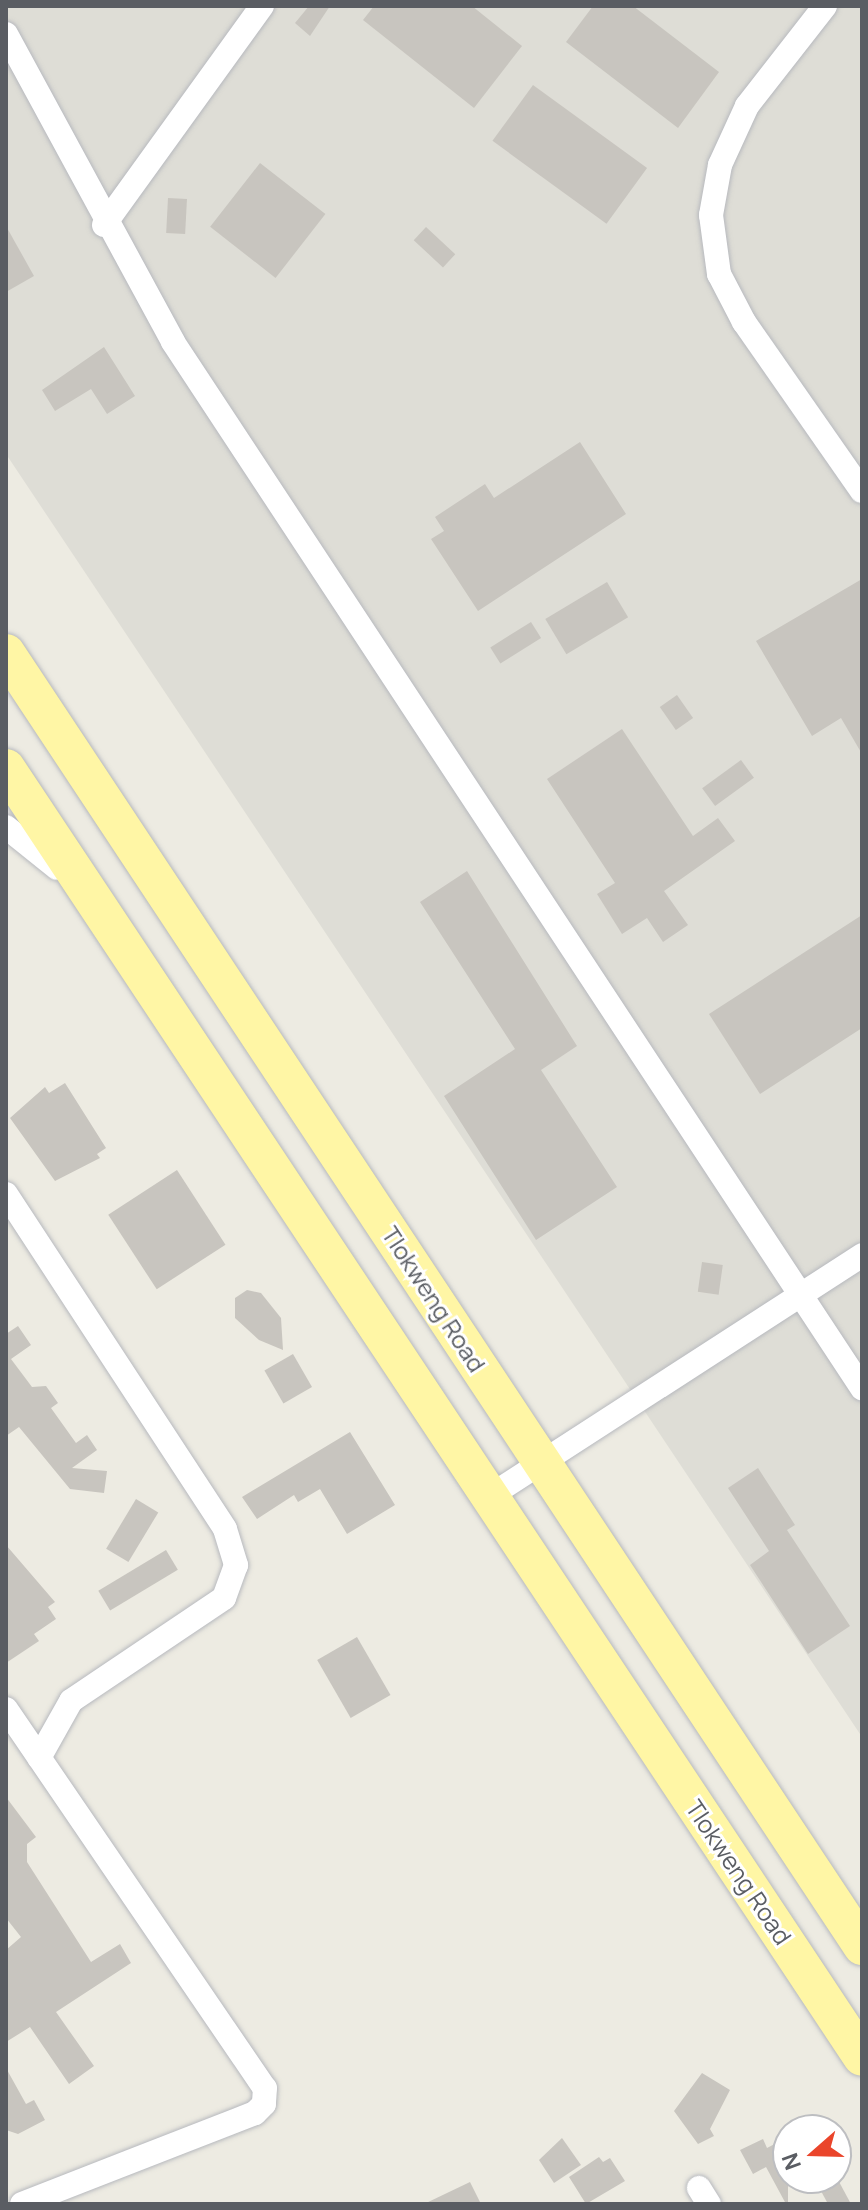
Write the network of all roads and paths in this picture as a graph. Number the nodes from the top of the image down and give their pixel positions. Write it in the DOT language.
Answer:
graph roads {
  1 [pos="262,6"];
  2 [pos="825,6"];
  3 [pos="6,34"];
  4 [pos="104,225"];
  5 [pos="862,491"];
  6 [pos="6,653"];
  7 [pos="6,768"];
  8 [pos="6,827"];
  9 [pos="224,1096"];
  10 [pos="6,1194"];
  11 [pos="862,1255"];
  12 [pos="803,1294"];
  13 [pos="862,1388"];
  14 [pos="544,1463"];
  15 [pos="493,1494"];
  16 [pos="6,1709"];
  17 [pos="39,1758"];
  18 [pos="862,1946"];
  19 [pos="862,2057"];
  20 [pos="22,2204"];
  1 -- 4 [label="street"];
  2 -- 5 [label="street"];
  3 -- 4 [label="street"];
  4 -- 12 [label="street"];
  6 -- 14 [label="main road, Tlokweng Road"];
  7 -- 9 [label="main road, Tlokweng Road"];
  8 -- 9 [label="street"];
  9 -- 15 [label="main road, Tlokweng Road"];
  10 -- 17 [label="street"];
  11 -- 12 [label="street"];
  12 -- 13 [label="street"];
  12 -- 14 [label="street"];
  14 -- 15 [label="street"];
  14 -- 18 [label="main road, Tlokweng Road"];
  15 -- 19 [label="main road, Tlokweng Road"];
  16 -- 17 [label="street"];
  17 -- 20 [label="street"];
}
